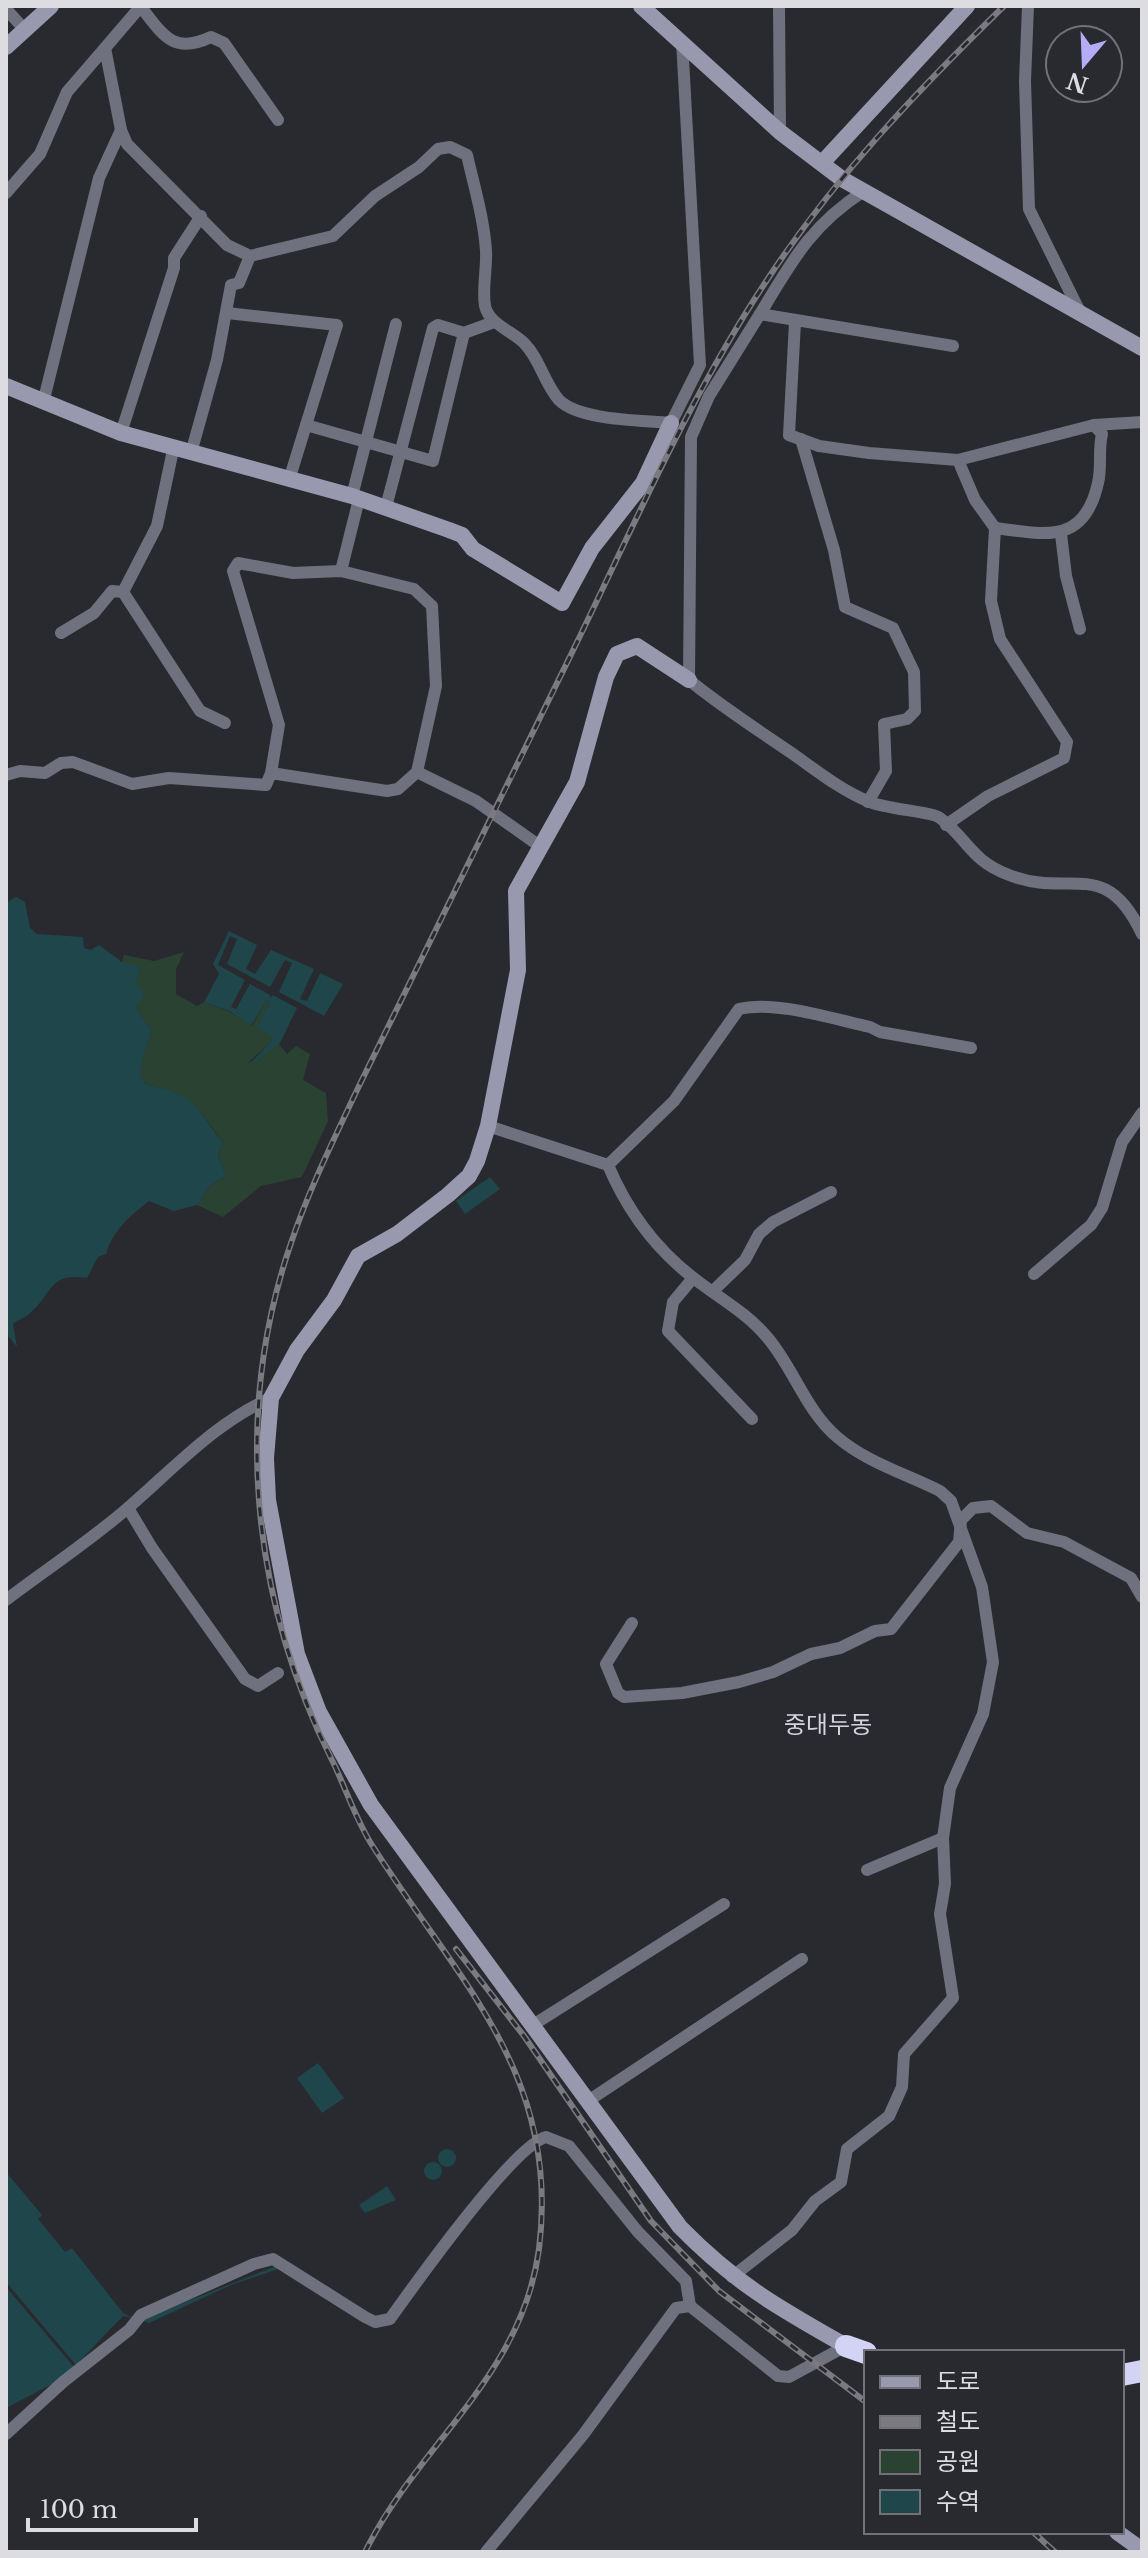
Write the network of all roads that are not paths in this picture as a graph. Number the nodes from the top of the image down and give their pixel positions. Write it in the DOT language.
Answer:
graph roads {
  1 [pos="51,6"];
  2 [pos="141,6"];
  3 [pos="641,6"];
  4 [pos="779,6"];
  5 [pos="967,6"];
  6 [pos="1028,6"];
  7 [pos="6,9"];
  8 [pos="25,30"];
  9 [pos="682,41"];
  10 [pos="6,47"];
  11 [pos="105,48"];
  12 [pos="278,120"];
  13 [pos="121,130"];
  14 [pos="780,132"];
  15 [pos="822,163"];
  16 [pos="864,191"];
  17 [pos="6,193"];
  18 [pos="201,216"];
  19 [pos="250,256"];
  20 [pos="1080,312"];
  21 [pos="227,313"];
  22 [pos="760,314"];
  23 [pos="494,322"];
  24 [pos="795,322"];
  25 [pos="396,324"];
  26 [pos="464,333"];
  27 [pos="953,346"];
  28 [pos="1142,348"];
  29 [pos="6,386"];
  30 [pos="43,403"];
  31 [pos="1142,422"];
  32 [pos="671,423"];
  33 [pos="306,425"];
  34 [pos="1094,425"];
  35 [pos="121,433"];
  36 [pos="801,439"];
  37 [pos="366,443"];
  38 [pos="173,450"];
  39 [pos="191,453"];
  40 [pos="401,453"];
  41 [pos="958,460"];
  42 [pos="289,480"];
  43 [pos="356,498"];
  44 [pos="386,507"];
  45 [pos="995,528"];
  46 [pos="1061,534"];
  47 [pos="341,571"];
  48 [pos="123,592"];
  49 [pos="1080,629"];
  50 [pos="61,633"];
  51 [pos="689,680"];
  52 [pos="225,723"];
  53 [pos="417,772"];
  54 [pos="271,773"];
  55 [pos="6,775"];
  56 [pos="868,802"];
  57 [pos="946,825"];
  58 [pos="541,847"];
  59 [pos="1142,934"];
  60 [pos="971,1048"];
  61 [pos="1142,1113"];
  62 [pos="488,1126"];
  63 [pos="608,1165"];
  64 [pos="831,1192"];
  65 [pos="1034,1274"];
  66 [pos="693,1278"];
  67 [pos="714,1290"];
  68 [pos="271,1398"];
  69 [pos="752,1419"];
  70 [pos="128,1508"];
  71 [pos="961,1520"];
  72 [pos="1142,1597"];
  73 [pos="6,1600"];
  74 [pos="632,1623"];
  75 [pos="278,1673"];
  76 [pos="943,1838"];
  77 [pos="867,1870"];
  78 [pos="724,1904"];
  79 [pos="802,1959"];
  80 [pos="533,2025"];
  81 [pos="588,2101"];
  82 [pos="732,2277"];
  83 [pos="690,2306"];
  84 [pos="859,2352"];
  85 [pos="6,2434"];
  86 [pos="1120,2534"];
  87 [pos="1142,2550"];
  88 [pos="486,2552"];
  1 -- 8 [label="street"];
  2 -- 11 [label="street"];
  2 -- 12 [label="street"];
  3 -- 9 [label="street"];
  4 -- 14 [label="street"];
  5 -- 15 [label="street"];
  6 -- 20 [label="street"];
  7 -- 8 [label="street"];
  8 -- 10 [label="street"];
  9 -- 14 [label="street"];
  9 -- 32 [label="street"];
  11 -- 13 [label="street"];
  11 -- 17 [label="street"];
  13 -- 18 [label="street"];
  13 -- 30 [label="street"];
  14 -- 15 [label="street"];
  15 -- 16 [label="street"];
  16 -- 20 [label="street"];
  16 -- 22 [label="street"];
  18 -- 19 [label="street"];
  18 -- 35 [label="street"];
  19 -- 21 [label="street"];
  19 -- 23 [label="street"];
  20 -- 28 [label="street"];
  21 -- 33 [label="street"];
  21 -- 39 [label="street"];
  22 -- 24 [label="street"];
  22 -- 51 [label="street"];
  23 -- 26 [label="street"];
  23 -- 32 [label="street"];
  24 -- 27 [label="street"];
  24 -- 36 [label="street"];
  25 -- 37 [label="street"];
  26 -- 40 [label="street"];
  26 -- 40 [label="street"];
  29 -- 30 [label="street"];
  30 -- 35 [label="street"];
  31 -- 34 [label="street"];
  32 -- 44 [label="street"];
  33 -- 37 [label="street"];
  33 -- 42 [label="street"];
  34 -- 41 [label="street"];
  34 -- 46 [label="street"];
  35 -- 38 [label="street"];
  36 -- 41 [label="street"];
  36 -- 56 [label="street"];
  37 -- 40 [label="street"];
  37 -- 43 [label="street"];
  38 -- 39 [label="street"];
  38 -- 48 [label="street"];
  39 -- 42 [label="street"];
  40 -- 44 [label="street"];
  41 -- 45 [label="street"];
  42 -- 43 [label="street"];
  43 -- 44 [label="street"];
  43 -- 47 [label="street"];
  45 -- 46 [label="street"];
  45 -- 57 [label="street"];
  46 -- 49 [label="street"];
  47 -- 53 [label="street"];
  47 -- 54 [label="street"];
  48 -- 50 [label="street"];
  48 -- 52 [label="street"];
  51 -- 56 [label="street"];
  51 -- 58 [label="street"];
  53 -- 54 [label="street"];
  53 -- 58 [label="street"];
  54 -- 55 [label="street"];
  56 -- 57 [label="street"];
  57 -- 59 [label="street"];
  58 -- 62 [label="street"];
  60 -- 63 [label="street"];
  61 -- 65 [label="street"];
  62 -- 63 [label="street"];
  62 -- 68 [label="street"];
  63 -- 66 [label="street"];
  64 -- 67 [label="street"];
  66 -- 67 [label="street"];
  66 -- 69 [label="street"];
  67 -- 71 [label="street"];
  68 -- 70 [label="street"];
  68 -- 80 [label="street"];
  70 -- 73 [label="street"];
  70 -- 75 [label="street"];
  71 -- 72 [label="street"];
  71 -- 74 [label="street"];
  71 -- 76 [label="street"];
  76 -- 77 [label="street"];
  76 -- 82 [label="street"];
  78 -- 80 [label="street"];
  79 -- 81 [label="street"];
  80 -- 81 [label="street"];
  81 -- 82 [label="street"];
  82 -- 84 [label="street"];
  83 -- 84 [label="street"];
  83 -- 85 [label="street"];
  83 -- 88 [label="street"];
  86 -- 87 [label="street"];
}
